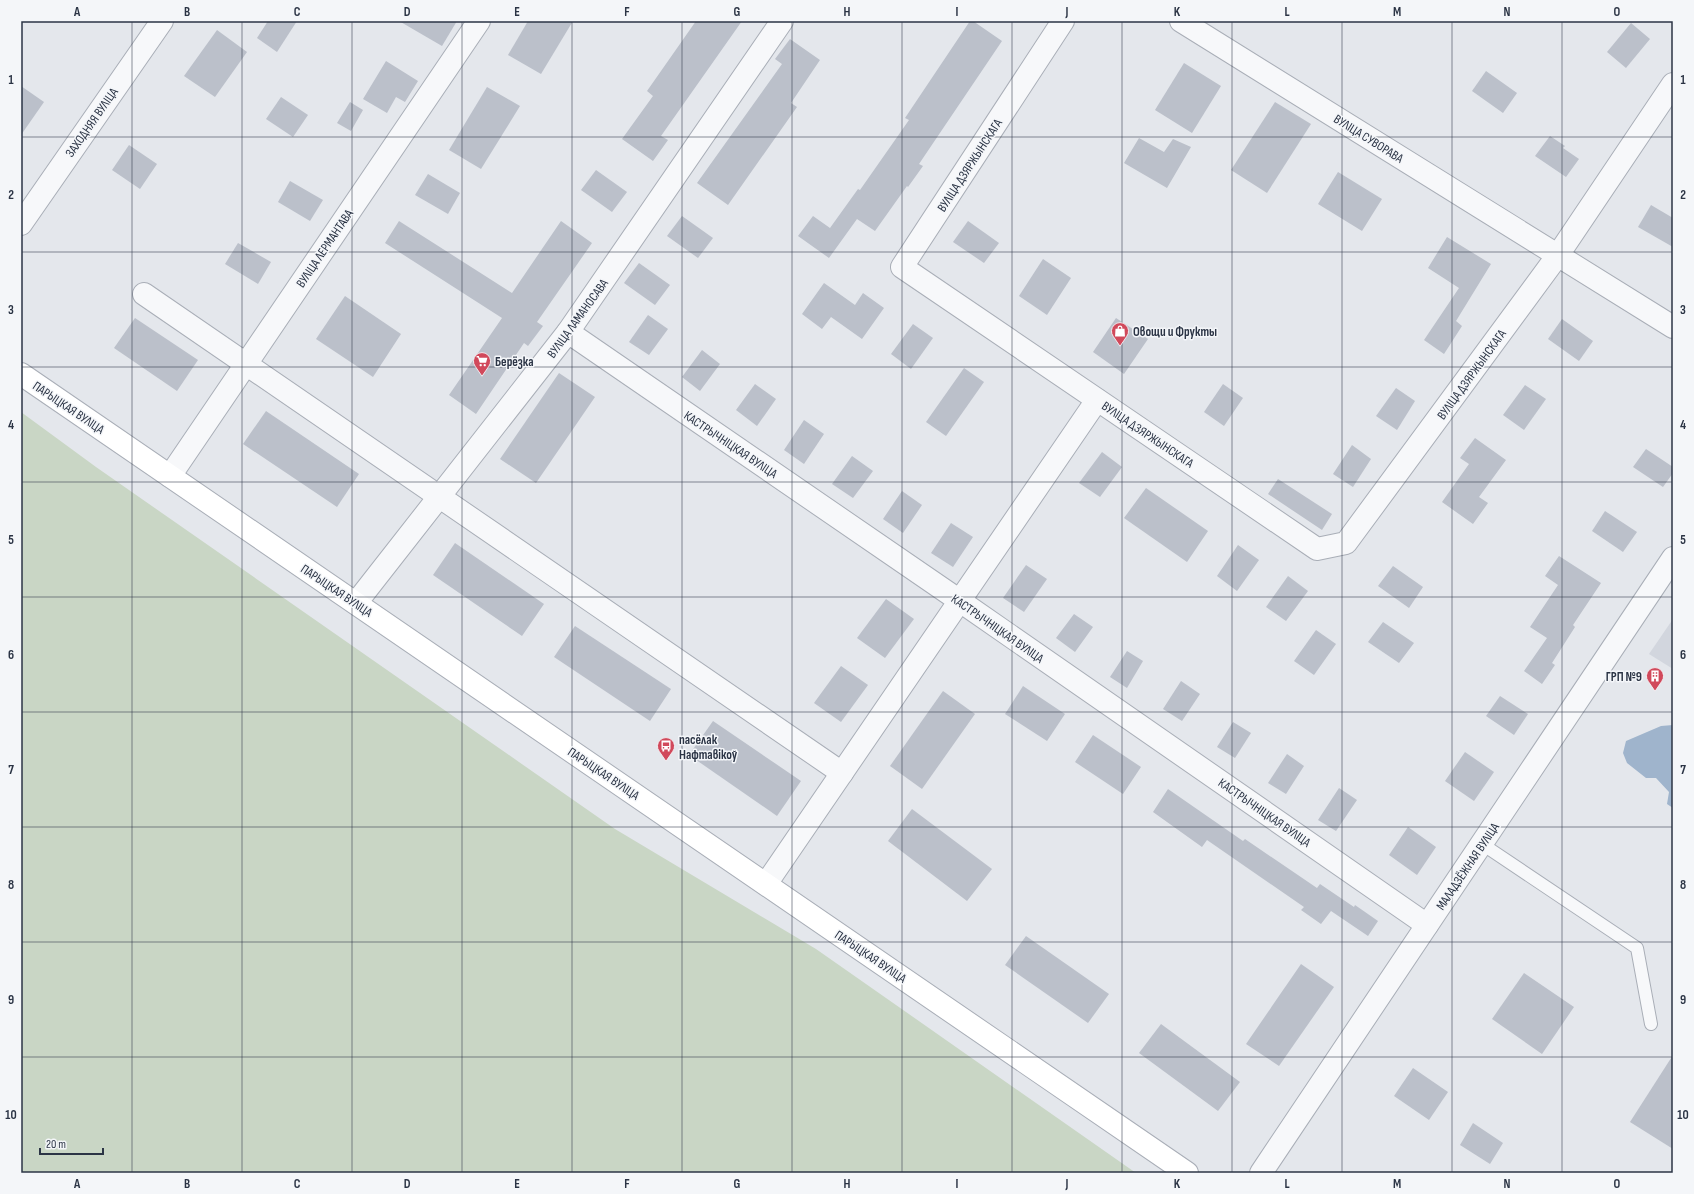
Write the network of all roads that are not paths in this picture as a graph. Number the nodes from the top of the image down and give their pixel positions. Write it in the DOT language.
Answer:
graph roads {
  1 [pos="162,21"];
  2 [pos="479,21"];
  3 [pos="782,21"];
  4 [pos="1063,21"];
  5 [pos="1181,21"];
  6 [pos="1673,84"];
  7 [pos="24,214"];
  8 [pos="1558,255"];
  9 [pos="144,294"];
  10 [pos="1673,326"];
  11 [pos="568,332"];
  12 [pos="246,364"];
  13 [pos="21,374"];
  14 [pos="1098,400"];
  15 [pos="170,476"];
  16 [pos="439,497"];
  17 [pos="1673,558"];
  18 [pos="960,601"];
  19 [pos="356,603"];
  20 [pos="842,773"];
  21 [pos="1482,844"];
  22 [pos="766,884"];
  23 [pos="1427,925"];
  24 [pos="1651,1024"];
  25 [pos="1187,1173"];
  26 [pos="1261,1173"];
  1 -- 7 [label="street, ЗАХОДНЯЯ ВУЛІЦА"];
  2 -- 12 [label="street, ВУЛІЦА ЛЕРМАНТАВА"];
  3 -- 11 [label="street, ВУЛІЦА ЛАМАНОСАВА"];
  4 -- 14 [label="street, ВУЛІЦА ДЗЯРЖЫНСКАГА"];
  5 -- 8 [label="street, ВУЛІЦА СУВОРАВА"];
  6 -- 8 [label="street"];
  8 -- 10 [label="street, ВУЛІЦА СУВОРАВА"];
  8 -- 14 [label="street, ВУЛІЦА ДЗЯРЖЫНСКАГА"];
  9 -- 12 [label="street"];
  11 -- 16 [label="street, ВУЛІЦА ЛАМАНОСАВА"];
  11 -- 18 [label="street, КАСТРЫЧНІЦКАЯ ВУЛІЦА"];
  12 -- 15 [label="street, ВУЛІЦА ЛЕРМАНТАВА"];
  12 -- 16 [label="street"];
  13 -- 15 [label="main road, ПАРЫЦКАЯ ВУЛІЦА"];
  14 -- 18 [label="street"];
  15 -- 19 [label="main road, ПАРЫЦКАЯ ВУЛІЦА"];
  16 -- 19 [label="street, ВУЛІЦА ЛАМАНОСАВА"];
  16 -- 20 [label="street"];
  17 -- 21 [label="street, МАЛАДЗЁЖНАЯ ВУЛІЦА"];
  18 -- 20 [label="street"];
  18 -- 23 [label="street, КАСТРЫЧНІЦКАЯ ВУЛІЦА"];
  19 -- 22 [label="main road, ПАРЫЦКАЯ ВУЛІЦА"];
  20 -- 22 [label="street"];
  21 -- 23 [label="street, МАЛАДЗЁЖНАЯ ВУЛІЦА"];
  21 -- 24 [label="lane"];
  22 -- 25 [label="main road, ПАРЫЦКАЯ ВУЛІЦА"];
  23 -- 26 [label="street, МАЛАДЗЁЖНАЯ ВУЛІЦА"];
}
